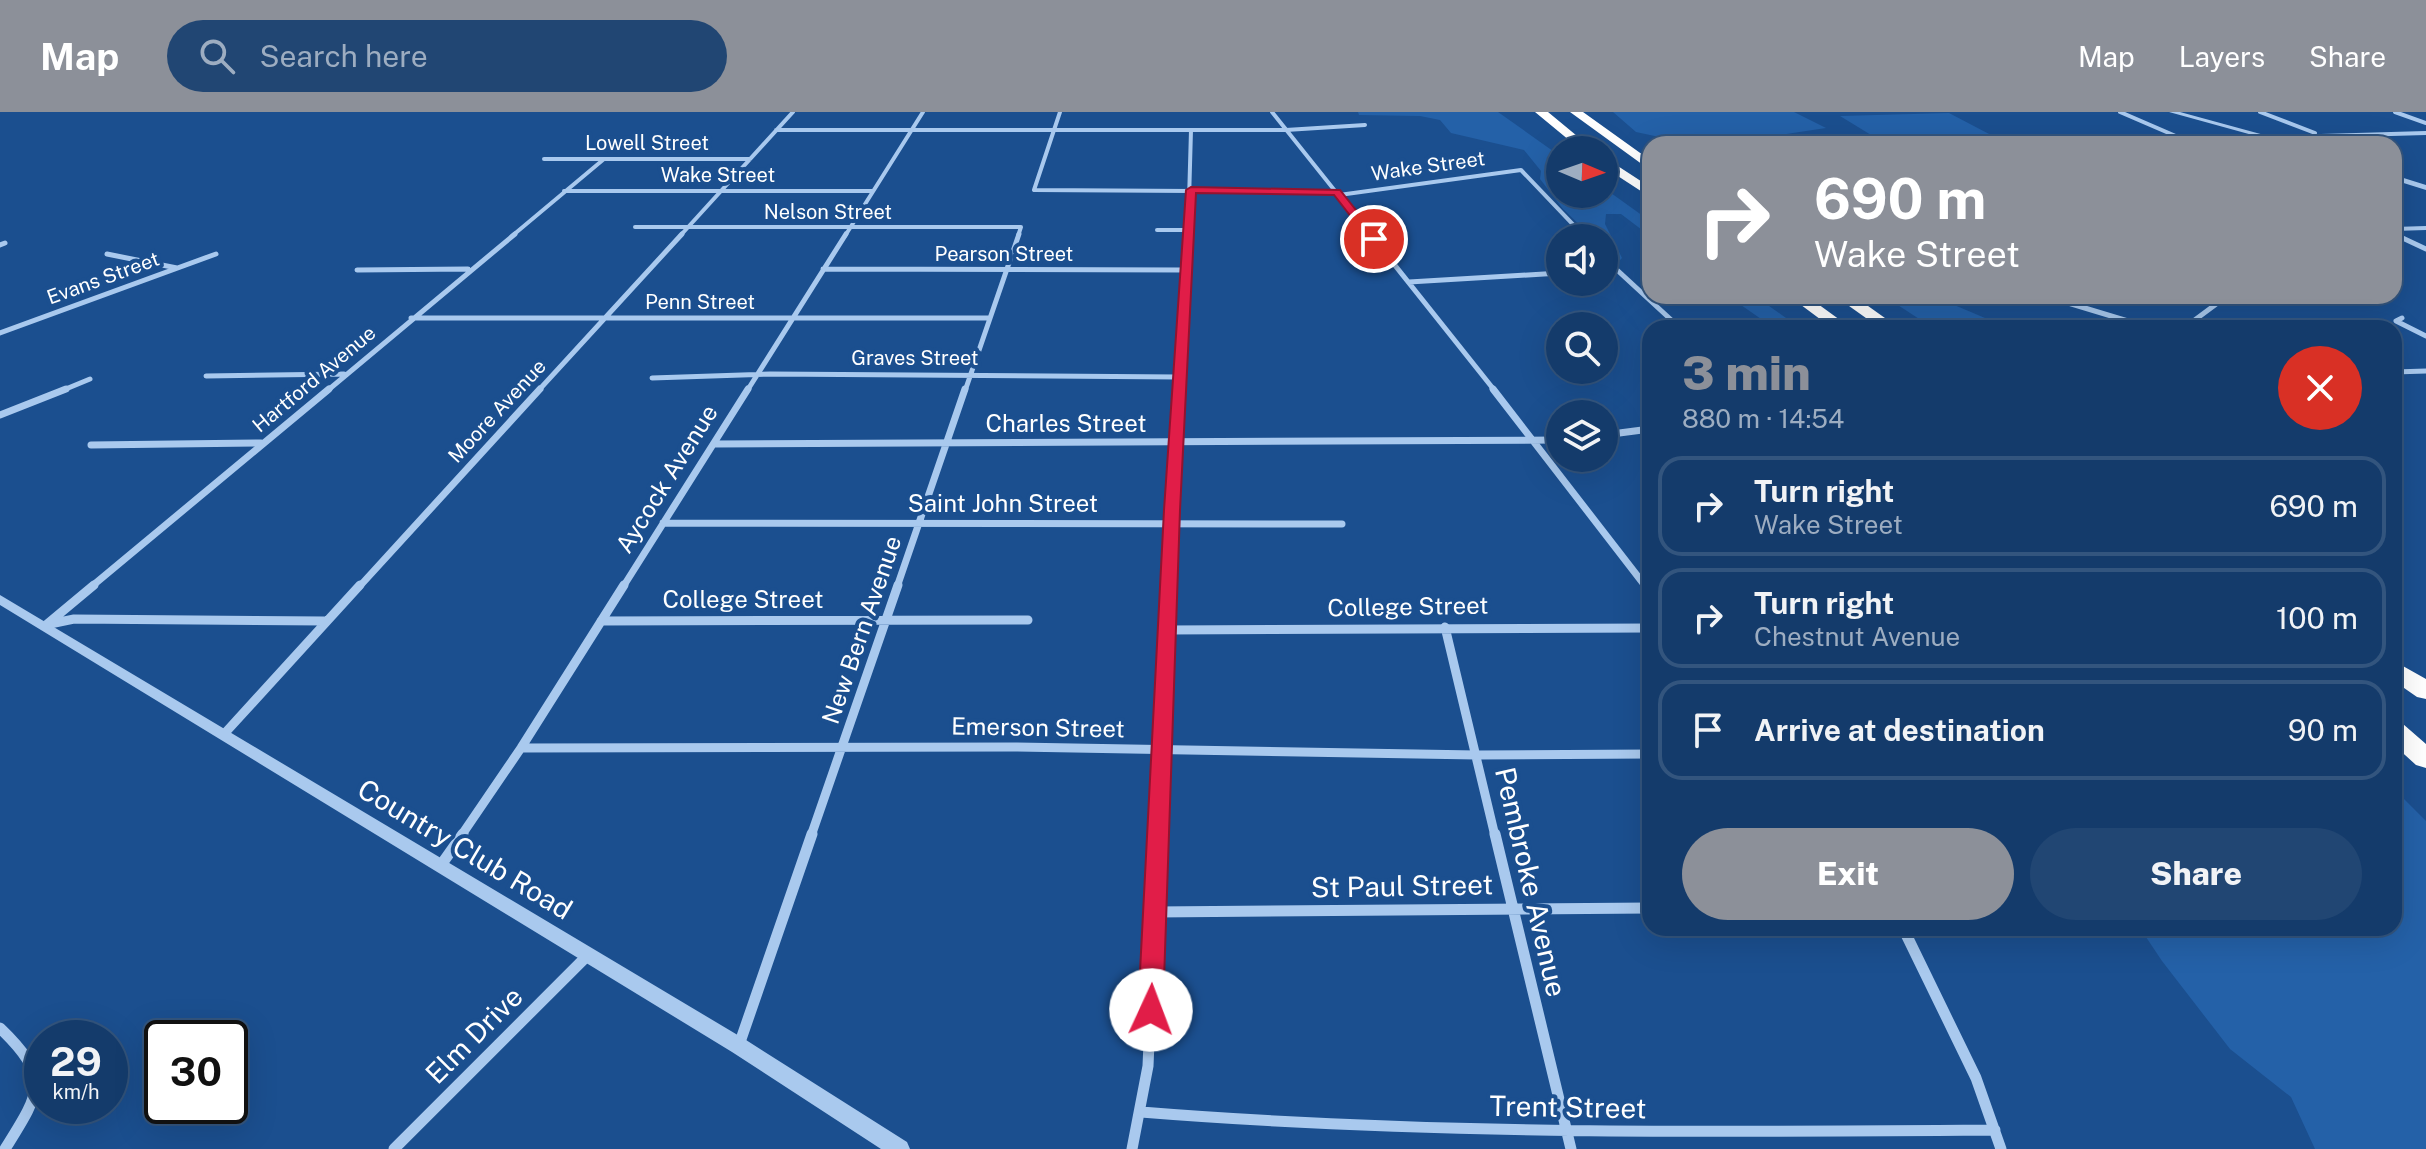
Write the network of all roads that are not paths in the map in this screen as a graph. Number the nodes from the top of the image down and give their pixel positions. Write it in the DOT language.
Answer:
graph roads {
  1 [pos="793,112"];
  2 [pos="923,112"];
  3 [pos="1060,112"];
  4 [pos="1272,112"];
  5 [pos="1541,112"];
  6 [pos="1576,112"];
  7 [pos="2113,112"];
  8 [pos="2120,112"];
  9 [pos="2172,112"];
  10 [pos="2260,112"];
  11 [pos="2395,112"];
  12 [pos="2426,123"];
  13 [pos="1365,125"];
  14 [pos="776,130"];
  15 [pos="911,130"];
  16 [pos="1051,130"];
  17 [pos="1191,130"];
  18 [pos="1286,130"];
  19 [pos="2426,133"];
  20 [pos="1571,136"];
  21 [pos="2166,136"];
  22 [pos="2171,136"];
  23 [pos="2268,136"];
  24 [pos="2322,136"];
  25 [pos="544,159"];
  26 [pos="604,159"];
  27 [pos="750,159"];
  28 [pos="1642,160"];
  29 [pos="1618,171"];
  30 [pos="2402,180"];
  31 [pos="1642,187"];
  32 [pos="2426,188"];
  33 [pos="1191,190"];
  34 [pos="563,191"];
  35 [pos="722,191"];
  36 [pos="873,191"];
  37 [pos="1338,194"];
  38 [pos="1573,224"];
  39 [pos="635,227"];
  40 [pos="688,227"];
  41 [pos="1021,227"];
  42 [pos="2426,228"];
  43 [pos="850,229"];
  44 [pos="1157,230"];
  45 [pos="1189,230"];
  46 [pos="2402,231"];
  47 [pos="2402,236"];
  48 [pos="2426,247"];
  49 [pos="107,254"];
  50 [pos="216,254"];
  51 [pos="178,268"];
  52 [pos="469,269"];
  53 [pos="823,269"];
  54 [pos="1005,269"];
  55 [pos="357,270"];
  56 [pos="1184,270"];
  57 [pos="1618,273"];
  58 [pos="1546,274"];
  59 [pos="1409,282"];
  60 [pos="1642,294"];
  61 [pos="1653,304"];
  62 [pos="1808,304"];
  63 [pos="1855,304"];
  64 [pos="2072,304"];
  65 [pos="2216,304"];
  66 [pos="410,318"];
  67 [pos="605,318"];
  68 [pos="794,318"];
  69 [pos="990,318"];
  70 [pos="2402,318"];
  71 [pos="1671,320"];
  72 [pos="1832,320"];
  73 [pos="1879,320"];
  74 [pos="2124,320"];
  75 [pos="2195,320"];
  76 [pos="2398,320"];
  77 [pos="2402,324"];
  78 [pos="0,333"];
  79 [pos="2426,336"];
  80 [pos="2426,371"];
  81 [pos="2402,372"];
  82 [pos="345,374"];
  83 [pos="757,374"];
  84 [pos="970,374"];
  85 [pos="206,376"];
  86 [pos="1178,377"];
  87 [pos="652,378"];
  88 [pos="90,379"];
  89 [pos="0,415"];
  90 [pos="1642,430"];
  91 [pos="1618,433"];
  92 [pos="1534,441"];
  93 [pos="1546,441"];
  94 [pos="946,442"];
  95 [pos="262,443"];
  96 [pos="1175,443"];
  97 [pos="715,444"];
  98 [pos="91,445"];
  99 [pos="663,523"];
  100 [pos="1171,523"];
  101 [pos="919,524"];
  102 [pos="1342,524"];
  103 [pos="1642,582"];
  104 [pos="0,599"];
  105 [pos="887,619"];
  106 [pos="1028,620"];
  107 [pos="325,621"];
  108 [pos="601,621"];
  109 [pos="46,625"];
  110 [pos="1445,627"];
  111 [pos="1642,628"];
  112 [pos="1167,630"];
  113 [pos="2402,674"];
  114 [pos="2426,691"];
  115 [pos="2402,726"];
  116 [pos="225,733"];
  117 [pos="2402,737"];
  118 [pos="2426,746"];
  119 [pos="844,747"];
  120 [pos="521,748"];
  121 [pos="1161,749"];
  122 [pos="1642,754"];
  123 [pos="1476,755"];
  124 [pos="2426,759"];
  125 [pos="441,865"];
  126 [pos="1511,907"];
  127 [pos="1642,908"];
  128 [pos="1155,912"];
  129 [pos="1907,936"];
  130 [pos="588,954"];
  131 [pos="0,1028"];
  132 [pos="739,1046"];
  133 [pos="1141,1112"];
  134 [pos="1995,1130"];
  135 [pos="1567,1133"];
  136 [pos="5,1149"];
  137 [pos="394,1149"];
  138 [pos="899,1149"];
  139 [pos="1132,1149"];
  140 [pos="1571,1149"];
  141 [pos="2001,1149"];
  1 -- 14 [label="street, Moore Avenue"];
  2 -- 15 [label="street, Aycock Avenue"];
  3 -- 16 [label="street"];
  4 -- 18 [label="street"];
  5 -- 20 [label="highway"];
  6 -- 28 [label="highway"];
  7 -- 21 [label="street"];
  8 -- 22 [label="street"];
  9 -- 23 [label="street"];
  10 -- 24 [label="street"];
  11 -- 12 [label="street"];
  13 -- 18 [label="street"];
  14 -- 15 [label="street"];
  14 -- 27 [label="street, Moore Avenue"];
  15 -- 16 [label="street"];
  15 -- 36 [label="street, Aycock Avenue"];
  16 -- 17 [label="street"];
  16 -- 33 [label="street, Wake Street"];
  17 -- 18 [label="street"];
  17 -- 33 [label="street"];
  18 -- 37 [label="street"];
  19 -- 24 [label="street"];
  25 -- 26 [label="street, Lowell Street"];
  26 -- 27 [label="street, Lowell Street"];
  26 -- 34 [label="street, Hartford Avenue"];
  27 -- 35 [label="street, Moore Avenue"];
  29 -- 31 [label="highway"];
  30 -- 32 [label="street"];
  33 -- 37 [label="street, Wake Street"];
  33 -- 45 [label="street"];
  34 -- 35 [label="street, Wake Street"];
  34 -- 52 [label="street, Hartford Avenue"];
  35 -- 36 [label="street, Wake Street"];
  35 -- 40 [label="street, Moore Avenue"];
  36 -- 43 [label="street, Aycock Avenue"];
  37 -- 38 [label="street, Wake Street"];
  37 -- 59 [label="street"];
  39 -- 40 [label="street, Nelson Street"];
  40 -- 43 [label="street, Nelson Street"];
  40 -- 67 [label="street, Moore Avenue"];
  41 -- 43 [label="street, Nelson Street"];
  41 -- 54 [label="street, New Bern Avenue"];
  42 -- 46 [label="street"];
  43 -- 53 [label="street, Aycock Avenue"];
  44 -- 45 [label="street"];
  45 -- 56 [label="street"];
  47 -- 48 [label="street"];
  49 -- 51 [label="street"];
  50 -- 51 [label="street, Evans Street"];
  51 -- 78 [label="street, Evans Street"];
  52 -- 55 [label="street"];
  52 -- 66 [label="street, Hartford Avenue"];
  53 -- 54 [label="street, Pearson Street"];
  53 -- 68 [label="street, Aycock Avenue"];
  54 -- 56 [label="street, Pearson Street"];
  54 -- 69 [label="street, New Bern Avenue"];
  56 -- 86 [label="street"];
  57 -- 60 [label="street"];
  58 -- 59 [label="street"];
  59 -- 92 [label="street"];
  61 -- 71 [label="street"];
  62 -- 72 [label="highway"];
  63 -- 73 [label="highway"];
  64 -- 74 [label="street"];
  65 -- 75 [label="street"];
  66 -- 67 [label="street, Penn Street"];
  66 -- 82 [label="street, Hartford Avenue"];
  67 -- 68 [label="street, Penn Street"];
  67 -- 107 [label="street, Moore Avenue"];
  68 -- 69 [label="street, Penn Street"];
  68 -- 83 [label="street, Aycock Avenue"];
  69 -- 84 [label="street, New Bern Avenue"];
  70 -- 76 [label="street"];
  77 -- 79 [label="street"];
  80 -- 81 [label="street"];
  82 -- 85 [label="street"];
  82 -- 95 [label="street, Hartford Avenue"];
  83 -- 84 [label="street, Graves Street"];
  83 -- 87 [label="street, Graves Street"];
  83 -- 97 [label="street, Aycock Avenue"];
  84 -- 86 [label="street, Graves Street"];
  84 -- 94 [label="street, New Bern Avenue"];
  86 -- 96 [label="street"];
  88 -- 89 [label="street"];
  90 -- 91 [label="street"];
  92 -- 93 [label="street, Charles Street"];
  92 -- 96 [label="street, Charles Street"];
  92 -- 103 [label="street"];
  94 -- 96 [label="street, Charles Street"];
  94 -- 97 [label="street, Charles Street"];
  94 -- 101 [label="street, New Bern Avenue"];
  95 -- 98 [label="street"];
  95 -- 109 [label="street, Hartford Avenue"];
  96 -- 100 [label="street"];
  97 -- 99 [label="street, Aycock Avenue"];
  99 -- 101 [label="street, Saint John Street"];
  99 -- 108 [label="street, Aycock Avenue"];
  100 -- 101 [label="street, Saint John Street"];
  100 -- 102 [label="street, Saint John Street"];
  100 -- 112 [label="street"];
  101 -- 105 [label="street, New Bern Avenue"];
  104 -- 109 [label="street, Country Club Road"];
  105 -- 106 [label="street, College Street"];
  105 -- 108 [label="street, College Street"];
  105 -- 119 [label="street, New Bern Avenue"];
  107 -- 109 [label="street"];
  107 -- 116 [label="street, Moore Avenue"];
  108 -- 120 [label="street, Aycock Avenue"];
  109 -- 116 [label="street, Country Club Road"];
  110 -- 111 [label="street, College Street"];
  110 -- 112 [label="street, College Street"];
  110 -- 123 [label="street, Pembroke Avenue"];
  112 -- 121 [label="street"];
  113 -- 114 [label="highway"];
  115 -- 118 [label="highway"];
  116 -- 125 [label="street, Country Club Road"];
  117 -- 124 [label="highway"];
  119 -- 120 [label="street, Emerson Street"];
  119 -- 121 [label="street, Emerson Street"];
  119 -- 132 [label="street, New Bern Avenue"];
  120 -- 125 [label="street, Aycock Avenue"];
  121 -- 123 [label="street, Emerson Street"];
  121 -- 128 [label="street"];
  122 -- 123 [label="street, Emerson Street"];
  123 -- 126 [label="street, Pembroke Avenue"];
  125 -- 130 [label="street, Country Club Road"];
  126 -- 127 [label="street, St Paul Street"];
  126 -- 128 [label="street, St Paul Street"];
  126 -- 135 [label="street, Pembroke Avenue"];
  128 -- 133 [label="street"];
  129 -- 134 [label="street"];
  130 -- 132 [label="street, Country Club Road"];
  130 -- 137 [label="street, Elm Drive"];
  131 -- 136 [label="street"];
  132 -- 138 [label="street, Country Club Road"];
  133 -- 135 [label="street, Trent Street"];
  133 -- 139 [label="street"];
  134 -- 135 [label="street, Trent Street"];
  134 -- 141 [label="street"];
  135 -- 140 [label="street, Pembroke Avenue"];
}
